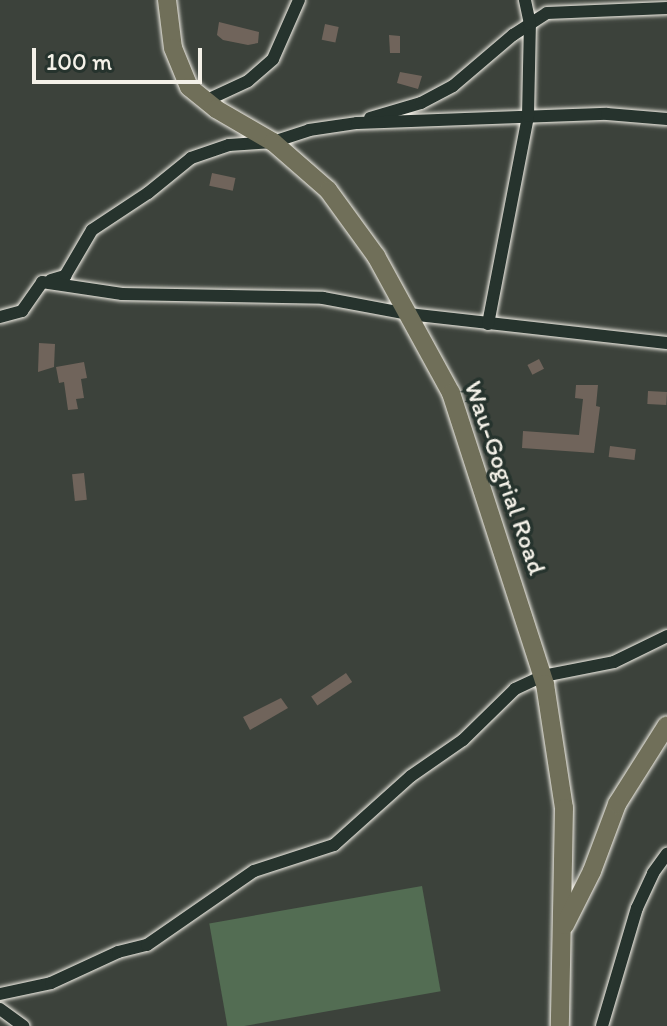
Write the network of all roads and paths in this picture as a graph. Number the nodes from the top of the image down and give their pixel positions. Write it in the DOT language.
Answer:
graph roads {
  1 [pos="167,0"];
  2 [pos="299,0"];
  3 [pos="525,0"];
  4 [pos="667,8"];
  5 [pos="530,24"];
  6 [pos="205,101"];
  7 [pos="528,116"];
  8 [pos="667,119"];
  9 [pos="357,123"];
  10 [pos="273,142"];
  11 [pos="42,282"];
  12 [pos="408,314"];
  13 [pos="0,317"];
  14 [pos="488,324"];
  15 [pos="667,343"];
  16 [pos="667,636"];
  17 [pos="543,676"];
  18 [pos="667,725"];
  19 [pos="667,854"];
  20 [pos="562,931"];
  21 [pos="0,994"];
  22 [pos="0,1009"];
  23 [pos="23,1026"];
  24 [pos="560,1026"];
  25 [pos="602,1026"];
  1 -- 6 [label="main road, Wau-Gogrial Road"];
  2 -- 6 [label="street"];
  3 -- 5 [label="street"];
  4 -- 5 [label="street"];
  5 -- 7 [label="street"];
  5 -- 9 [label="street"];
  6 -- 10 [label="main road, Wau-Gogrial Road"];
  7 -- 8 [label="street"];
  7 -- 9 [label="street"];
  7 -- 14 [label="street"];
  9 -- 10 [label="street"];
  10 -- 11 [label="street"];
  10 -- 12 [label="main road, Wau-Gogrial Road"];
  11 -- 12 [label="street"];
  11 -- 13 [label="street"];
  12 -- 14 [label="street"];
  12 -- 17 [label="main road, Wau-Gogrial Road"];
  14 -- 15 [label="street"];
  16 -- 17 [label="street"];
  17 -- 20 [label="main road, Wau-Gogrial Road"];
  17 -- 21 [label="street"];
  18 -- 20 [label="main road"];
  19 -- 25 [label="street"];
  20 -- 24 [label="main road, Wau-Gogrial Road"];
  22 -- 23 [label="street"];
}
